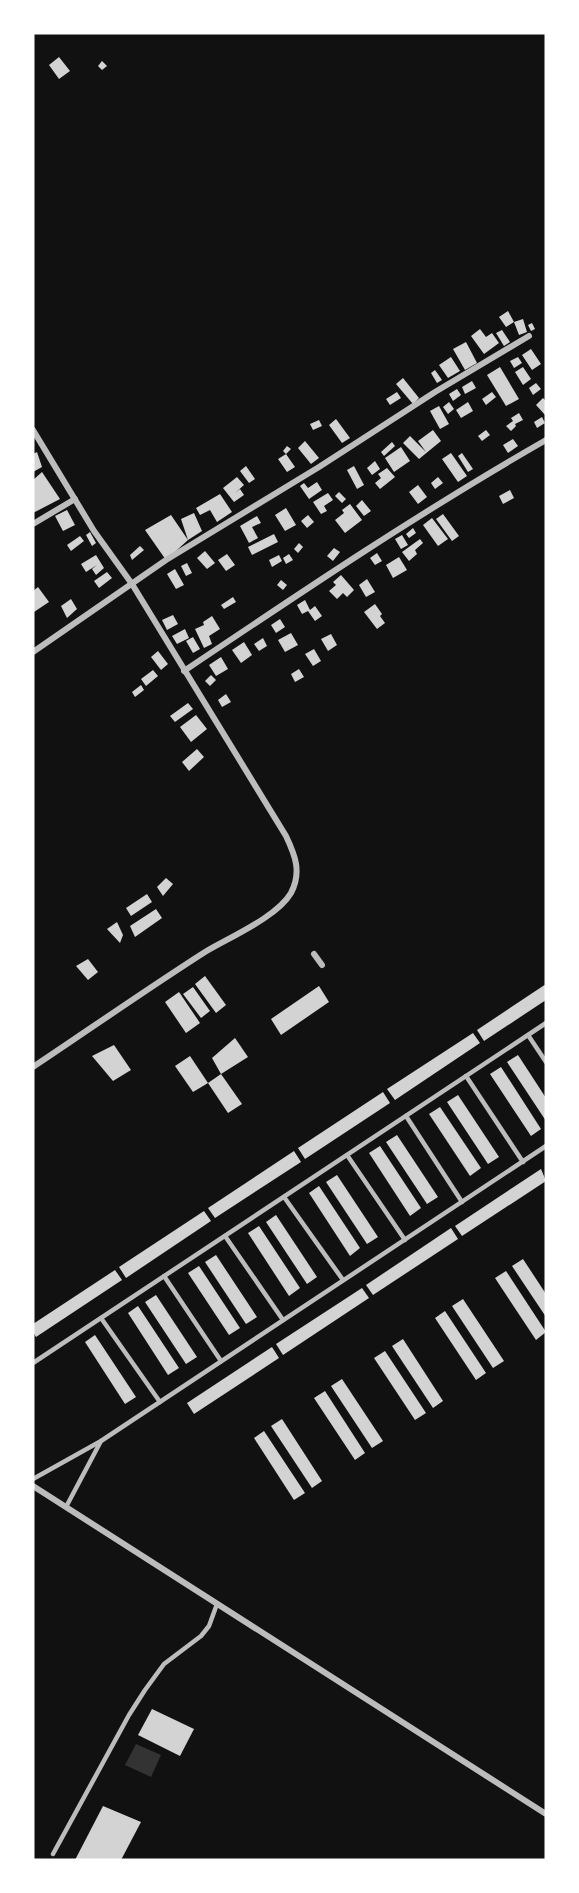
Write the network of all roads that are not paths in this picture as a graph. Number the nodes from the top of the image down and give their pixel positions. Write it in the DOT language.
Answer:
graph roads {
  1 [pos="529,336"];
  2 [pos="33,430"];
  3 [pos="546,440"];
  4 [pos="75,499"];
  5 [pos="33,524"];
  6 [pos="132,584"];
  7 [pos="33,652"];
  8 [pos="184,671"];
  9 [pos="314,954"];
  10 [pos="322,965"];
  11 [pos="546,1023"];
  12 [pos="528,1035"];
  13 [pos="546,1062"];
  14 [pos="33,1067"];
  15 [pos="466,1076"];
  16 [pos="406,1116"];
  17 [pos="546,1146"];
  18 [pos="347,1155"];
  19 [pos="522,1162"];
  20 [pos="284,1197"];
  21 [pos="462,1202"];
  22 [pos="225,1236"];
  23 [pos="405,1239"];
  24 [pos="164,1276"];
  25 [pos="343,1281"];
  26 [pos="101,1318"];
  27 [pos="283,1320"];
  28 [pos="221,1361"];
  29 [pos="33,1363"];
  30 [pos="160,1402"];
  31 [pos="101,1441"];
  32 [pos="33,1479"];
  33 [pos="33,1486"];
  34 [pos="66,1507"];
  35 [pos="217,1605"];
  36 [pos="546,1814"];
  37 [pos="53,1854"];
  1 -- 6 [label="street"];
  2 -- 4 [label="street"];
  3 -- 8 [label="street"];
  4 -- 5 [label="street"];
  4 -- 6 [label="street"];
  6 -- 7 [label="street"];
  6 -- 8 [label="street"];
  8 -- 14 [label="street"];
  9 -- 10 [label="street"];
  11 -- 12 [label="lane"];
  12 -- 13 [label="lane"];
  12 -- 15 [label="lane"];
  15 -- 16 [label="lane"];
  15 -- 19 [label="lane"];
  16 -- 18 [label="lane"];
  16 -- 21 [label="lane"];
  17 -- 19 [label="lane"];
  18 -- 20 [label="lane"];
  18 -- 23 [label="lane"];
  19 -- 21 [label="lane"];
  20 -- 22 [label="lane"];
  20 -- 25 [label="lane"];
  21 -- 23 [label="lane"];
  22 -- 24 [label="lane"];
  22 -- 27 [label="lane"];
  23 -- 25 [label="lane"];
  24 -- 26 [label="lane"];
  24 -- 28 [label="lane"];
  25 -- 27 [label="lane"];
  26 -- 29 [label="lane"];
  26 -- 30 [label="lane"];
  27 -- 28 [label="lane"];
  28 -- 30 [label="lane"];
  30 -- 31 [label="lane"];
  31 -- 32 [label="lane"];
  31 -- 34 [label="lane"];
  33 -- 34 [label="street"];
  34 -- 35 [label="street"];
  35 -- 36 [label="street"];
  35 -- 37 [label="lane"];
}
